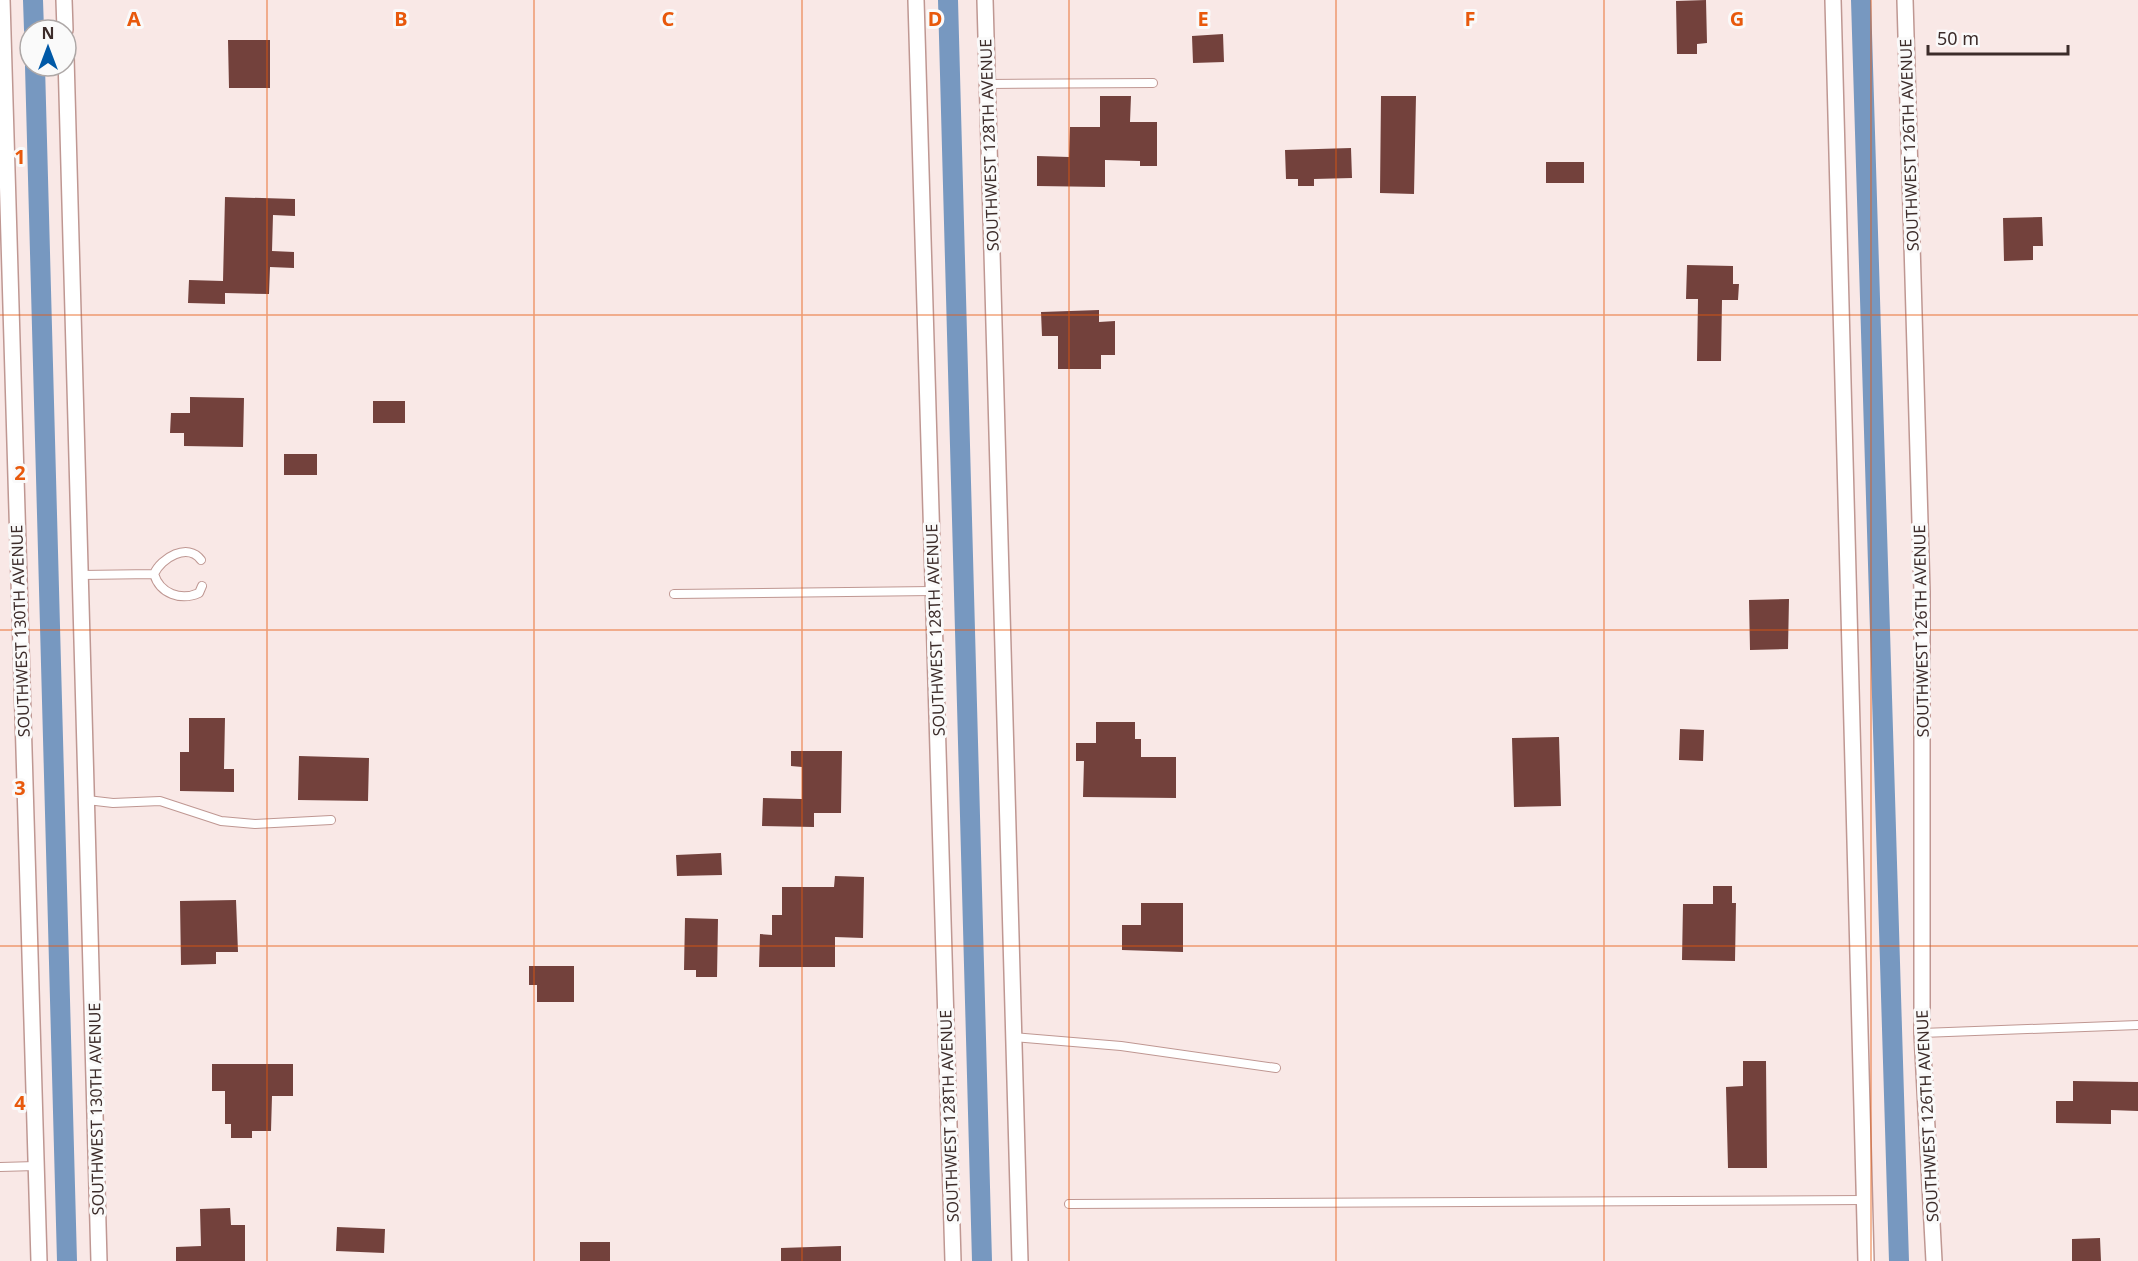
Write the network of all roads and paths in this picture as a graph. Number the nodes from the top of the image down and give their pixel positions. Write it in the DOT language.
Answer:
graph roads {
  1 [pos="2,0"];
  2 [pos="64,0"];
  3 [pos="916,0"];
  4 [pos="985,0"];
  5 [pos="1833,0"];
  6 [pos="1905,0"];
  7 [pos="65,18"];
  8 [pos="67,78"];
  9 [pos="1153,82"];
  10 [pos="988,84"];
  11 [pos="201,560"];
  12 [pos="154,574"];
  13 [pos="81,575"];
  14 [pos="202,586"];
  15 [pos="933,591"];
  16 [pos="674,594"];
  17 [pos="87,800"];
  18 [pos="331,820"];
  19 [pos="2138,1025"];
  20 [pos="1922,1033"];
  21 [pos="1014,1037"];
  22 [pos="1276,1068"];
  23 [pos="36,1166"];
  24 [pos="0,1167"];
  25 [pos="1864,1200"];
  26 [pos="1069,1204"];
  27 [pos="39,1261"];
  28 [pos="99,1261"];
  29 [pos="953,1261"];
  30 [pos="1020,1261"];
  31 [pos="1866,1261"];
  32 [pos="1934,1261"];
  1 -- 23 [label="street, SOUTHWEST 130TH AVENUE"];
  2 -- 7 [label="street"];
  3 -- 15 [label="street, SOUTHWEST 128TH AVENUE"];
  4 -- 10 [label="street, SOUTHWEST 128TH AVENUE"];
  5 -- 25 [label="street"];
  6 -- 20 [label="street, SOUTHWEST 126TH AVENUE"];
  8 -- 13 [label="street, SOUTHWEST 130TH AVENUE"];
  9 -- 10 [label="lane"];
  10 -- 21 [label="street, SOUTHWEST 128TH AVENUE"];
  11 -- 12 [label="lane"];
  12 -- 13 [label="lane"];
  12 -- 14 [label="lane"];
  13 -- 17 [label="street, SOUTHWEST 130TH AVENUE"];
  15 -- 16 [label="lane"];
  15 -- 29 [label="street, SOUTHWEST 128TH AVENUE"];
  17 -- 18 [label="lane"];
  17 -- 28 [label="street, SOUTHWEST 130TH AVENUE"];
  19 -- 20 [label="lane"];
  20 -- 32 [label="street, SOUTHWEST 126TH AVENUE"];
  21 -- 22 [label="lane"];
  21 -- 30 [label="street, SOUTHWEST 128TH AVENUE"];
  23 -- 24 [label="lane"];
  23 -- 27 [label="street, SOUTHWEST 130TH AVENUE"];
  25 -- 26 [label="lane"];
  25 -- 31 [label="street"];
}
